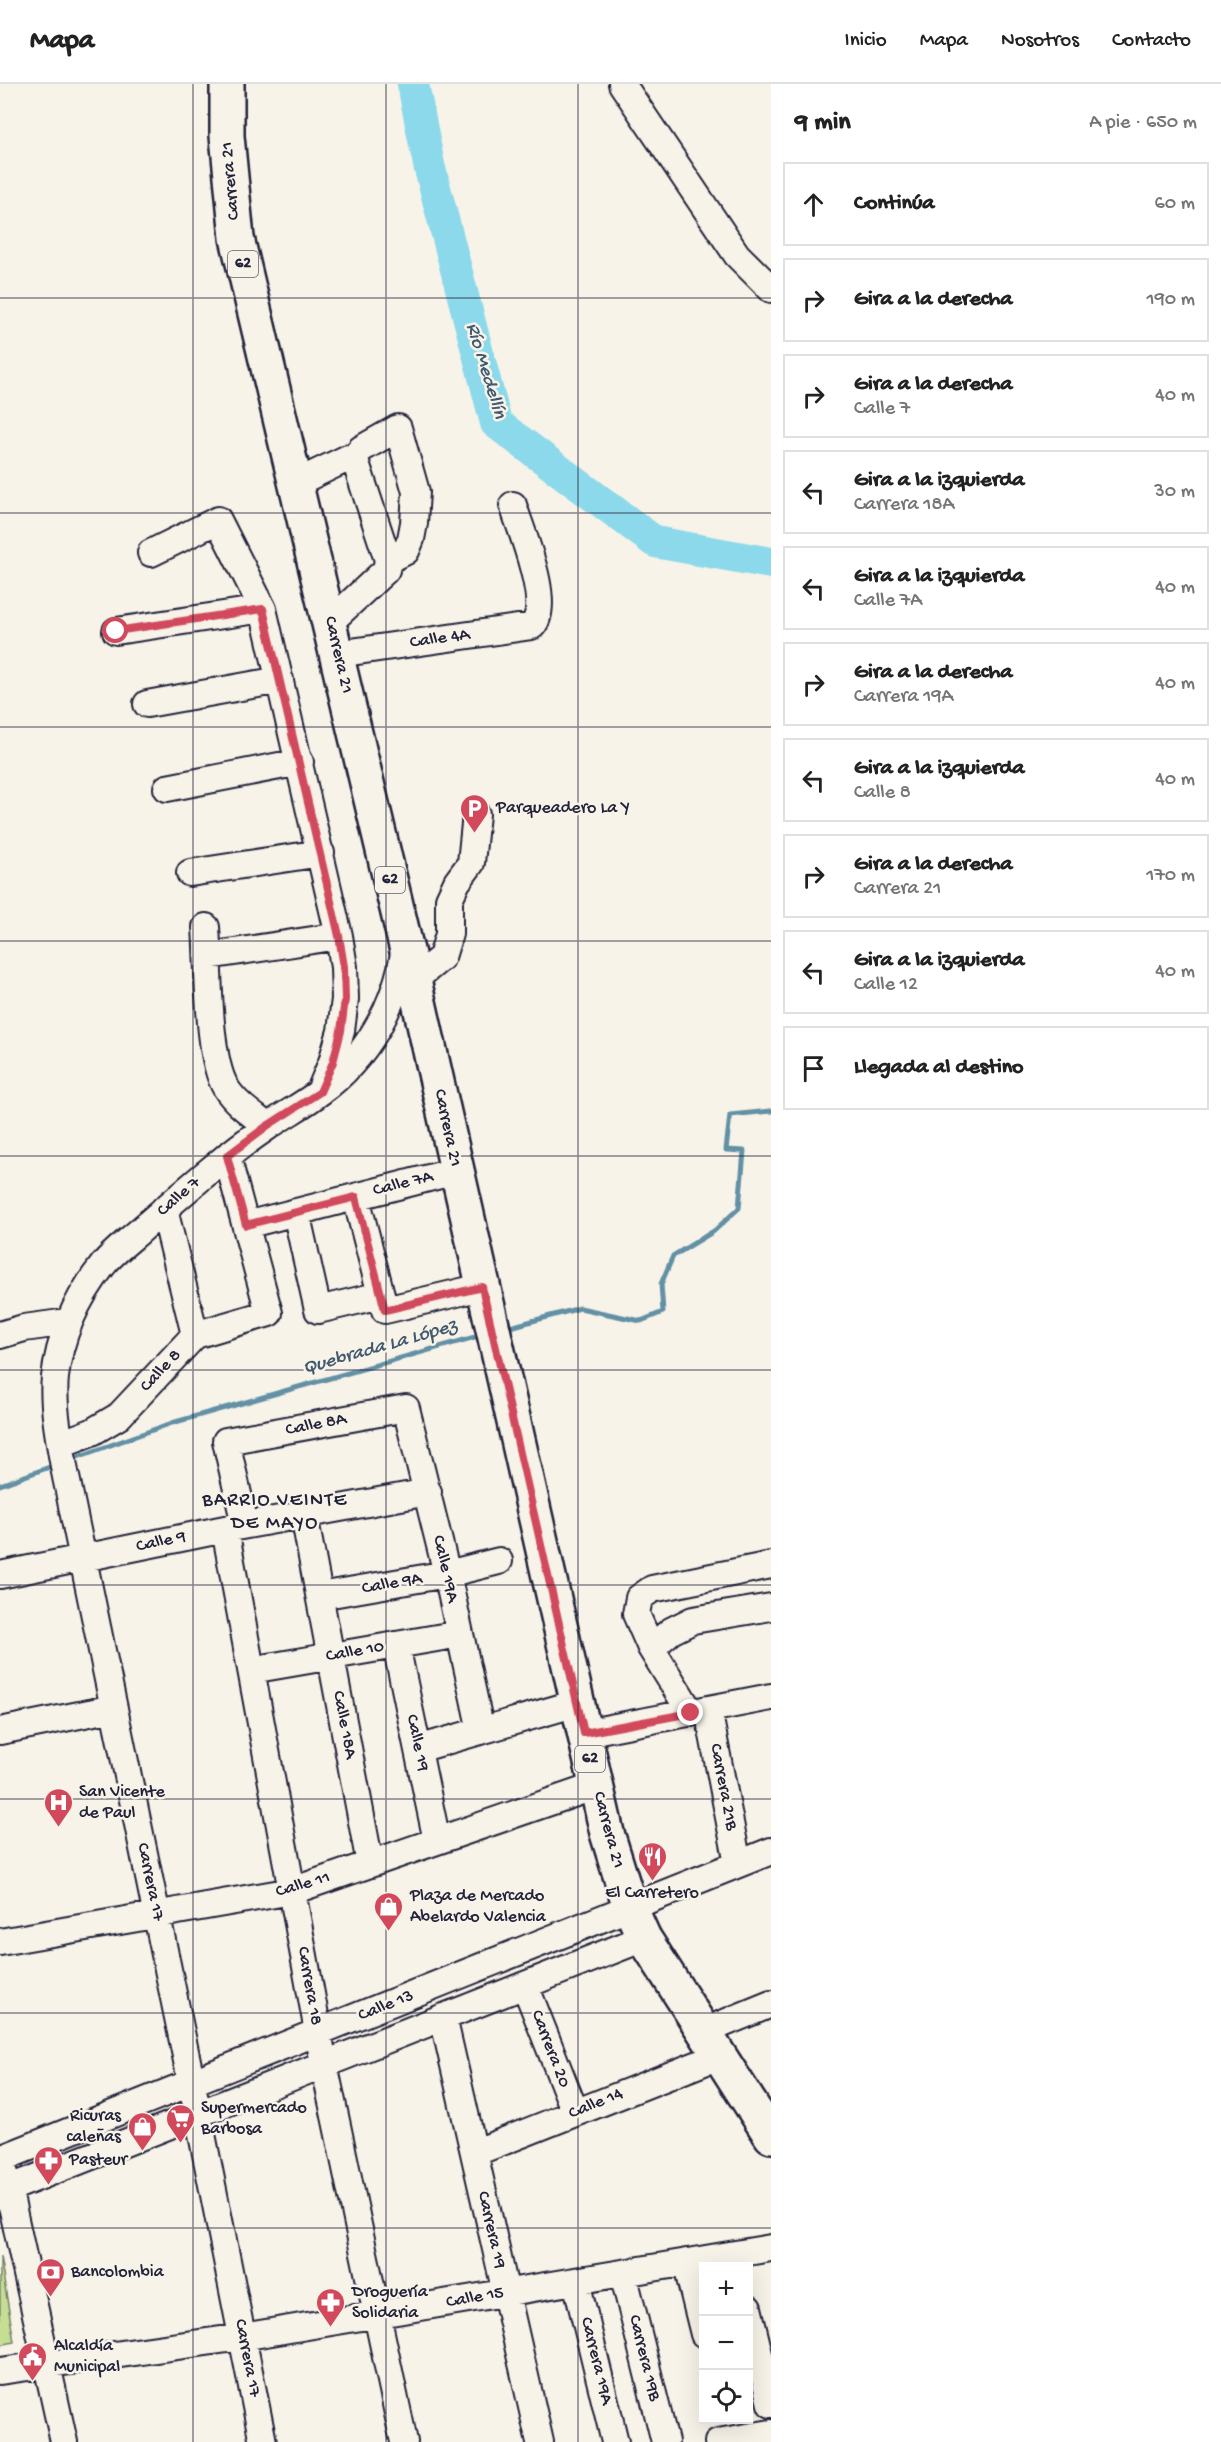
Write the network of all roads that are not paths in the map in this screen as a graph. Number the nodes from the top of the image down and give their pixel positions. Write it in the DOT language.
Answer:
graph roads {
  1 [pos="227,84"];
  2 [pos="622,84"];
  3 [pos="771,289"];
  4 [pos="353,459"];
  5 [pos="296,483"];
  6 [pos="513,505"];
  7 [pos="151,553"];
  8 [pos="388,560"];
  9 [pos="263,609"];
  10 [pos="330,622"];
  11 [pos="116,631"];
  12 [pos="337,654"];
  13 [pos="280,680"];
  14 [pos="147,704"];
  15 [pos="300,762"];
  16 [pos="167,788"];
  17 [pos="476,814"];
  18 [pos="321,853"];
  19 [pos="190,873"];
  20 [pos="206,927"];
  21 [pos="339,936"];
  22 [pos="405,946"];
  23 [pos="208,956"];
  24 [pos="414,980"];
  25 [pos="320,1092"];
  26 [pos="267,1126"];
  27 [pos="227,1156"];
  28 [pos="456,1171"];
  29 [pos="356,1197"];
  30 [pos="164,1209"];
  31 [pos="296,1212"];
  32 [pos="246,1225"];
  33 [pos="482,1287"];
  34 [pos="383,1302"];
  35 [pos="68,1322"];
  36 [pos="0,1335"];
  37 [pos="195,1335"];
  38 [pos="406,1408"];
  39 [pos="226,1441"];
  40 [pos="62,1456"];
  41 [pos="428,1492"];
  42 [pos="304,1515"];
  43 [pos="235,1527"];
  44 [pos="83,1558"];
  45 [pos="499,1561"];
  46 [pos="771,1565"];
  47 [pos="447,1574"];
  48 [pos="0,1575"];
  49 [pos="320,1596"];
  50 [pos="771,1607"];
  51 [pos="460,1634"];
  52 [pos="396,1645"];
  53 [pos="651,1648"];
  54 [pos="331,1656"];
  55 [pos="251,1670"];
  56 [pos="771,1697"];
  57 [pos="114,1708"];
  58 [pos="699,1711"];
  59 [pos="580,1718"];
  60 [pos="0,1731"];
  61 [pos="481,1731"];
  62 [pos="418,1749"];
  63 [pos="596,1786"];
  64 [pos="438,1841"];
  65 [pos="771,1851"];
  66 [pos="370,1864"];
  67 [pos="738,1864"];
  68 [pos="292,1891"];
  69 [pos="630,1907"];
  70 [pos="157,1916"];
  71 [pos="644,1938"];
  72 [pos="0,1942"];
  73 [pos="525,1985"];
  74 [pos="771,2004"];
  75 [pos="442,2017"];
  76 [pos="318,2033"];
  77 [pos="712,2043"];
  78 [pos="324,2064"];
  79 [pos="192,2083"];
  80 [pos="575,2112"];
  81 [pos="198,2114"];
  82 [pos="771,2136"];
  83 [pos="474,2153"];
  84 [pos="0,2157"];
  85 [pos="8,2189"];
  86 [pos="771,2248"];
  87 [pos="737,2260"];
  88 [pos="686,2262"];
  89 [pos="623,2273"];
  90 [pos="576,2281"];
  91 [pos="506,2293"];
  92 [pos="377,2314"];
  93 [pos="700,2316"];
  94 [pos="750,2316"];
  95 [pos="242,2337"];
  96 [pos="47,2364"];
  97 [pos="0,2371"];
  98 [pos="771,2404"];
  99 [pos="771,2433"];
  100 [pos="726,2436"];
  101 [pos="64,2442"];
  102 [pos="263,2442"];
  103 [pos="404,2442"];
  104 [pos="540,2442"];
  105 [pos="615,2442"];
  106 [pos="665,2442"];
  1 -- 5 [label="main road, Carrera 21 / 62"];
  2 -- 3 [label="street"];
  4 -- 5 [label="street"];
  4 -- 8 [label="street"];
  4 -- 8 [label="street"];
  5 -- 10 [label="main road, Carrera 21 / 62"];
  6 -- 12 [label="street, Calle 4A"];
  7 -- 9 [label="street"];
  8 -- 10 [label="street"];
  9 -- 11 [label="street"];
  9 -- 13 [label="street"];
  10 -- 12 [label="main road, Carrera 21 / 62"];
  12 -- 22 [label="main road, Carrera 21 / 62"];
  13 -- 14 [label="street"];
  13 -- 15 [label="street"];
  15 -- 16 [label="street"];
  15 -- 18 [label="street"];
  17 -- 24 [label="street"];
  18 -- 19 [label="street"];
  18 -- 21 [label="street"];
  20 -- 23 [label="street"];
  21 -- 23 [label="street"];
  21 -- 25 [label="street"];
  22 -- 24 [label="main road, Carrera 21 / 62"];
  22 -- 25 [label="street, Calle 7"];
  23 -- 26 [label="street"];
  24 -- 28 [label="main road, Carrera 21 / 62"];
  25 -- 26 [label="street, Calle 7"];
  26 -- 27 [label="street, Calle 7"];
  27 -- 30 [label="street, Calle 7"];
  27 -- 32 [label="street"];
  28 -- 29 [label="street, Calle 7A"];
  28 -- 33 [label="main road, Carrera 21 / 62"];
  29 -- 31 [label="street, Calle 7A"];
  29 -- 34 [label="street"];
  30 -- 35 [label="street, Calle 7"];
  30 -- 37 [label="street"];
  31 -- 32 [label="street, Calle 7A"];
  31 -- 34 [label="street"];
  32 -- 37 [label="street, Calle 8"];
  33 -- 34 [label="street"];
  33 -- 59 [label="main road, Carrera 21 / 62"];
  35 -- 36 [label="street"];
  35 -- 40 [label="street, Carrera 17"];
  37 -- 40 [label="street, Calle 8"];
  38 -- 39 [label="street, Calle 8A"];
  38 -- 41 [label="street, Calle 19A"];
  39 -- 43 [label="street, Carrera 18"];
  40 -- 44 [label="street, Carrera 17"];
  41 -- 42 [label="street, Calle 9"];
  41 -- 47 [label="street, Calle 19A"];
  42 -- 43 [label="street, Calle 9"];
  42 -- 49 [label="street, Calle 18A"];
  43 -- 44 [label="street, Calle 9"];
  43 -- 55 [label="street, Carrera 18"];
  44 -- 48 [label="street, Calle 9"];
  44 -- 57 [label="street, Carrera 17"];
  45 -- 47 [label="street, Calle 9A"];
  46 -- 53 [label="street"];
  47 -- 49 [label="street, Calle 9A"];
  47 -- 51 [label="street, Calle 19A"];
  49 -- 54 [label="street, Calle 18A"];
  50 -- 53 [label="street"];
  51 -- 52 [label="street, Calle 10"];
  51 -- 61 [label="street, Calle 19A"];
  52 -- 54 [label="street, Calle 10"];
  52 -- 62 [label="street, Calle 19"];
  53 -- 58 [label="street"];
  54 -- 55 [label="street, Calle 10"];
  54 -- 66 [label="street, Calle 18A"];
  55 -- 68 [label="street, Carrera 18"];
  56 -- 58 [label="street"];
  57 -- 60 [label="street"];
  57 -- 70 [label="street, Carrera 17"];
  58 -- 59 [label="street"];
  58 -- 67 [label="street, Carrera 21B"];
  59 -- 61 [label="street"];
  59 -- 63 [label="main road, Carrera 21 / 62"];
  61 -- 62 [label="street"];
  62 -- 64 [label="street, Calle 19"];
  63 -- 64 [label="street, Calle 11"];
  63 -- 69 [label="main road, Carrera 21 / 62"];
  64 -- 66 [label="street, Calle 11"];
  65 -- 67 [label="street, Calle 13"];
  66 -- 68 [label="street, Calle 11"];
  67 -- 69 [label="street, Calle 13"];
  68 -- 70 [label="street, Calle 11"];
  68 -- 76 [label="street, Carrera 18"];
  69 -- 71 [label="main road, Carrera 21 / 62"];
  69 -- 76 [label="street, Calle 13"];
  70 -- 72 [label="street, Calle 11"];
  70 -- 79 [label="street, Carrera 17"];
  71 -- 73 [label="street, Calle 13"];
  71 -- 77 [label="main road, Carrera 21 / 62"];
  73 -- 75 [label="street, Calle 13"];
  73 -- 80 [label="street, Carrera 20"];
  74 -- 77 [label="street, Calle 14"];
  75 -- 78 [label="street, Calle 13"];
  75 -- 83 [label="street, Carrera 19"];
  76 -- 78 [label="street, Carrera 18"];
  76 -- 79 [label="street, Calle 13"];
  77 -- 80 [label="street, Calle 14"];
  77 -- 82 [label="main road, Carrera 21 / 62"];
  78 -- 81 [label="street, Calle 13"];
  78 -- 92 [label="street, Carrera 18"];
  79 -- 81 [label="street, Carrera 17"];
  79 -- 84 [label="street, Calle 13"];
  80 -- 83 [label="street, Calle 14"];
  81 -- 85 [label="street, Calle 13"];
  81 -- 95 [label="street, Carrera 17"];
  83 -- 91 [label="street, Carrera 19"];
  84 -- 85 [label="street"];
  85 -- 96 [label="street"];
  86 -- 87 [label="street, Calle 15"];
  87 -- 88 [label="street, Calle 15"];
  88 -- 89 [label="street, Calle 15"];
  88 -- 93 [label="street"];
  89 -- 90 [label="street, Calle 15"];
  89 -- 106 [label="street, Carrera 19B"];
  90 -- 91 [label="street, Calle 15"];
  90 -- 105 [label="street, Carrera 19A"];
  91 -- 92 [label="street, Calle 15"];
  91 -- 104 [label="street, Carrera 19"];
  92 -- 95 [label="street, Calle 15"];
  92 -- 103 [label="street, Carrera 18"];
  94 -- 98 [label="street"];
  95 -- 96 [label="street, Calle 15"];
  95 -- 102 [label="street, Carrera 17"];
  96 -- 97 [label="street, Calle 15"];
  96 -- 101 [label="street"];
  99 -- 100 [label="street"];
}
